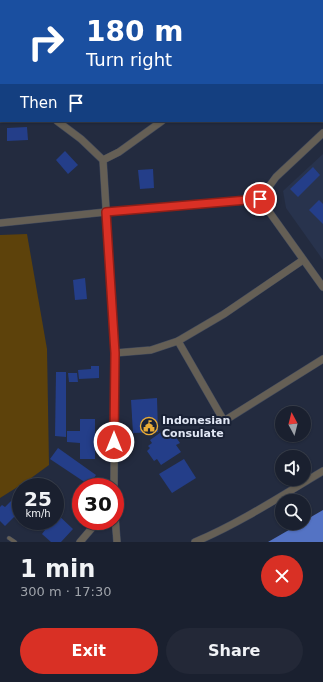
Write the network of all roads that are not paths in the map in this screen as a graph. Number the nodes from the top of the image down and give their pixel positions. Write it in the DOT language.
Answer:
graph roads {
  1 [pos="58,122"];
  2 [pos="161,122"];
  3 [pos="323,132"];
  4 [pos="103,160"];
  5 [pos="260,199"];
  6 [pos="106,212"];
  7 [pos="0,223"];
  8 [pos="303,260"];
  9 [pos="323,287"];
  10 [pos="178,342"];
  11 [pos="115,353"];
  12 [pos="323,359"];
  13 [pos="323,471"];
  14 [pos="114,478"];
  15 [pos="90,530"];
  16 [pos="116,530"];
  17 [pos="9,538"];
  18 [pos="14,542"];
  19 [pos="80,542"];
  20 [pos="117,542"];
  21 [pos="195,542"];
  1 -- 4 [label="street"];
  2 -- 4 [label="street"];
  3 -- 5 [label="street"];
  4 -- 6 [label="street"];
  5 -- 6 [label="street"];
  5 -- 8 [label="street"];
  6 -- 7 [label="street"];
  6 -- 11 [label="street"];
  8 -- 9 [label="street"];
  8 -- 10 [label="street"];
  10 -- 11 [label="street"];
  10 -- 12 [label="street"];
  11 -- 14 [label="street"];
  13 -- 21 [label="street"];
  15 -- 19 [label="street"];
  16 -- 20 [label="street"];
  17 -- 18 [label="lane"];
}
